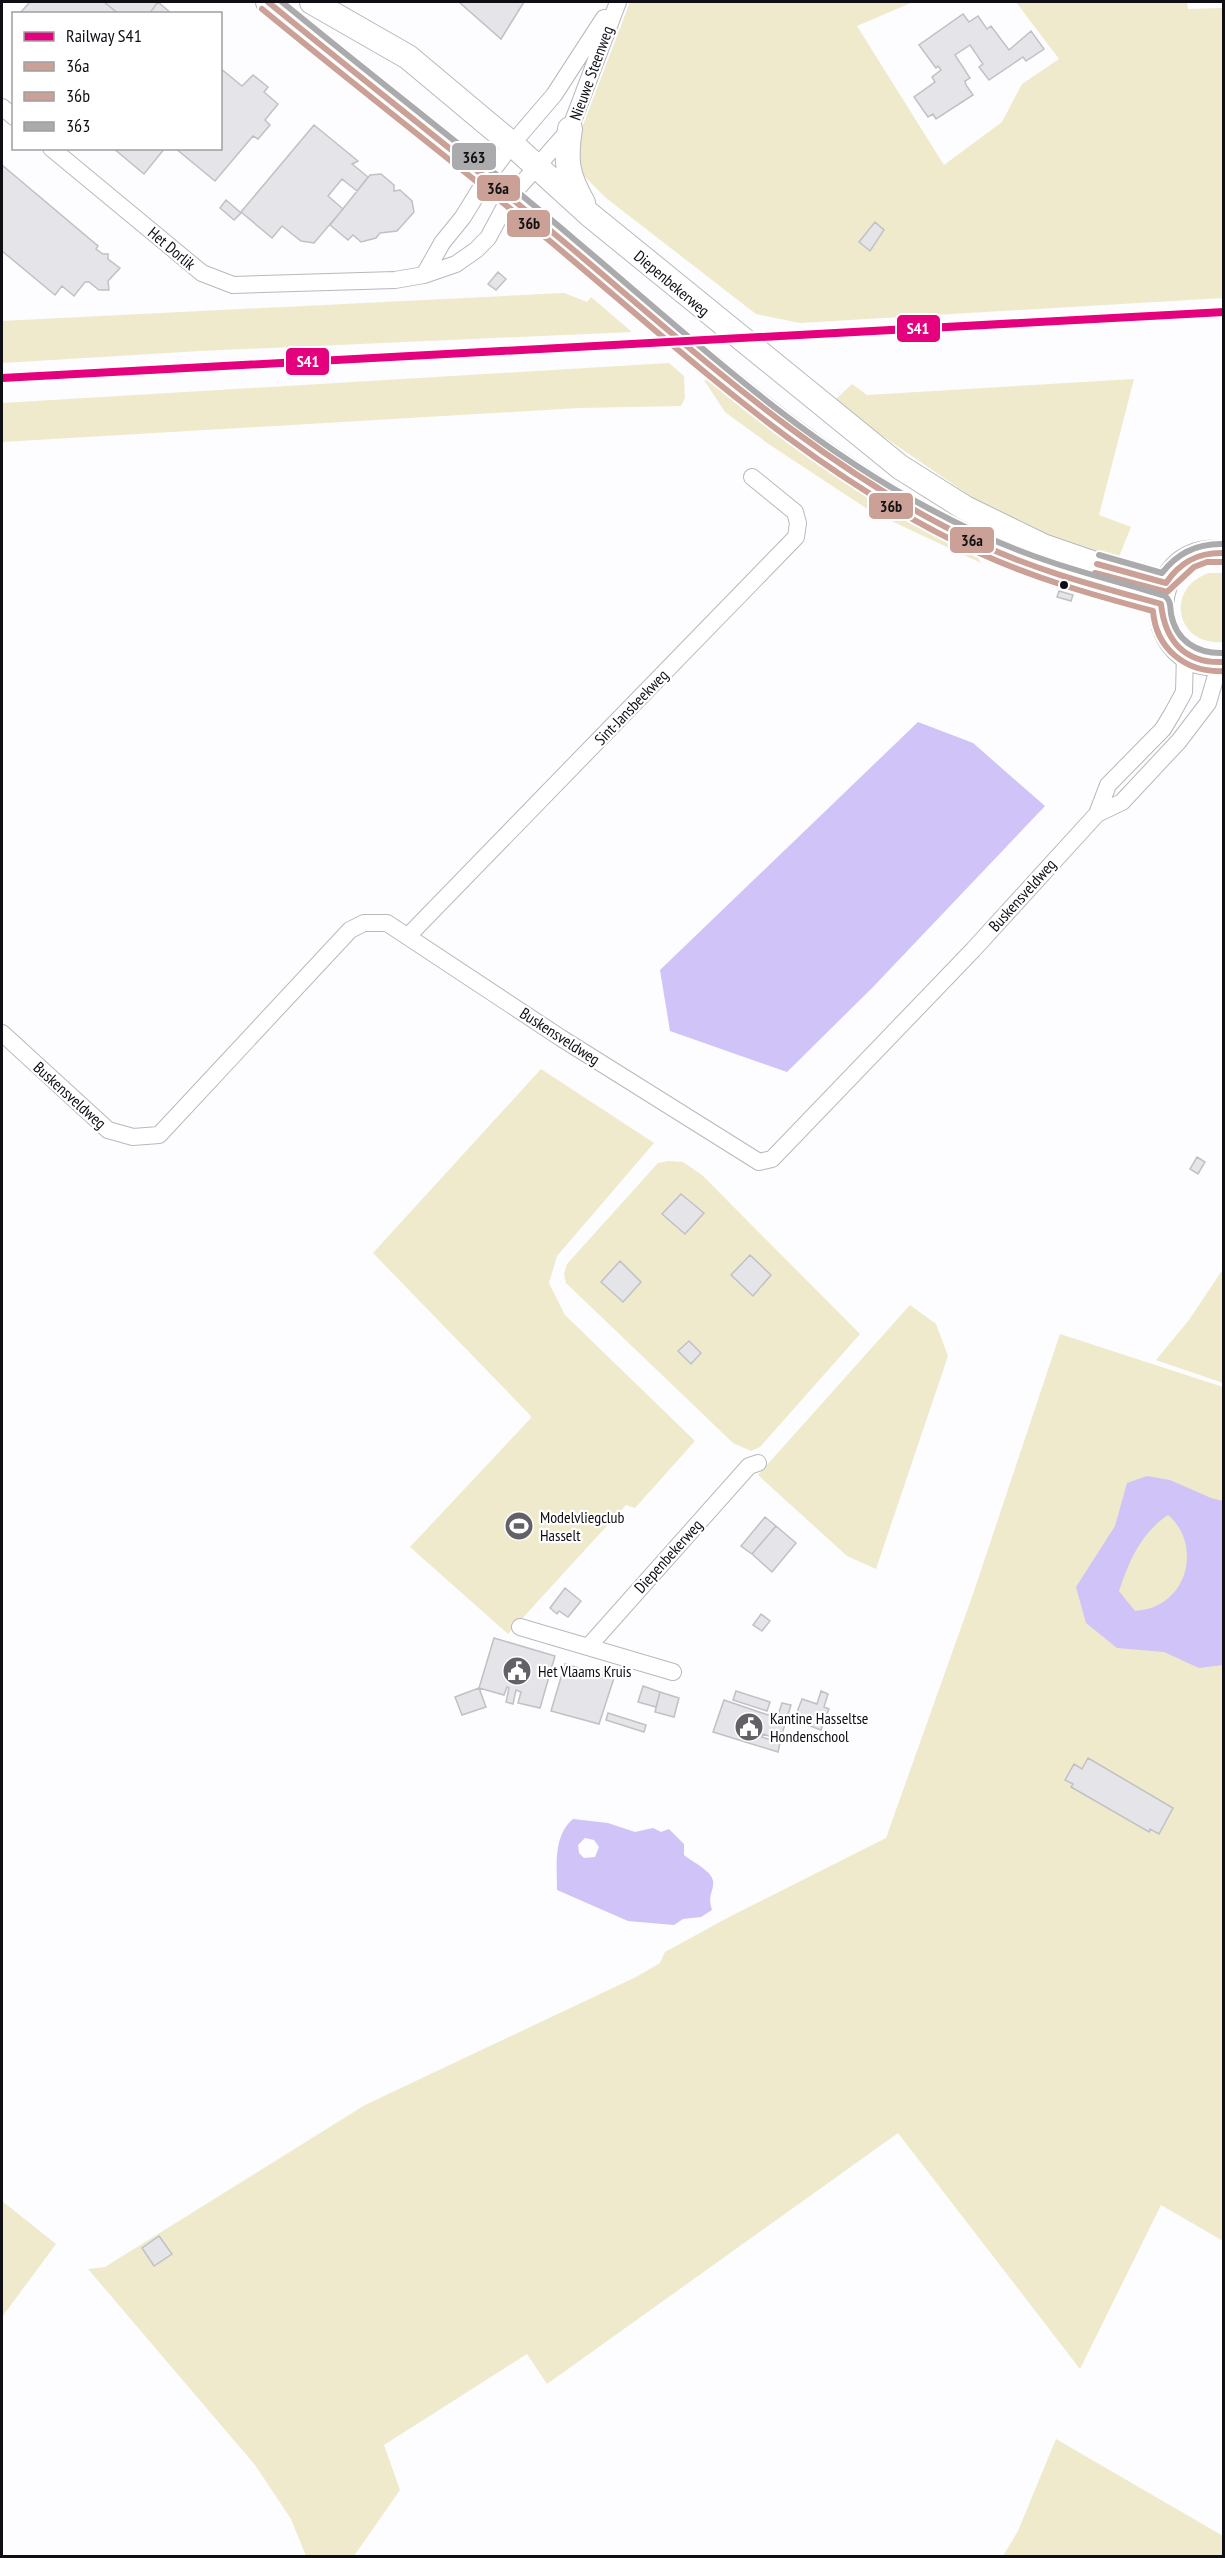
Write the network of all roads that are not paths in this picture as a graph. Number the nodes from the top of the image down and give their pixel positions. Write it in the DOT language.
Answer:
graph roads {
  1 [pos="268,2"];
  2 [pos="616,2"];
  3 [pos="321,4"];
  4 [pos="570,129"];
  5 [pos="512,144"];
  6 [pos="53,150"];
  7 [pos="535,167"];
  8 [pos="487,178"];
  9 [pos="510,197"];
  10 [pos="590,216"];
  11 [pos="424,274"];
  12 [pos="752,477"];
  13 [pos="1224,553"];
  14 [pos="1163,594"];
  15 [pos="1185,654"];
  16 [pos="1222,662"];
  17 [pos="1097,814"];
  18 [pos="409,935"];
  19 [pos="2,1033"];
  20 [pos="754,1464"];
  21 [pos="520,1627"];
  22 [pos="588,1647"];
  23 [pos="673,1672"];
  1 -- 8 [label="main road"];
  2 -- 4 [label="street, Nieuwe Steenweg"];
  2 -- 5 [label="street, Nieuwe Steenweg"];
  3 -- 5 [label="main road, Diepenbekerweg"];
  4 -- 7 [label="street, Nieuwe Steenweg"];
  4 -- 10 [label="main road"];
  5 -- 7 [label="main road, Diepenbekerweg"];
  5 -- 8 [label="street"];
  6 -- 11 [label="street, Het Dorlik"];
  7 -- 9 [label="street, Het Dorlik"];
  7 -- 10 [label="main road, Diepenbekerweg"];
  8 -- 9 [label="main road"];
  8 -- 11 [label="street"];
  9 -- 11 [label="street, Het Dorlik"];
  9 -- 14 [label="main road"];
  10 -- 14 [label="main road, Diepenbekerweg"];
  12 -- 18 [label="street, Sint-Jansbeekweg"];
  13 -- 14 [label="main road"];
  14 -- 15 [label="main road"];
  15 -- 16 [label="main road"];
  15 -- 17 [label="street, Buskensveldweg"];
  16 -- 17 [label="street, Buskensveldweg"];
  17 -- 18 [label="street, Buskensveldweg"];
  18 -- 19 [label="street, Buskensveldweg"];
  20 -- 22 [label="street, Diepenbekerweg"];
  21 -- 22 [label="street"];
  22 -- 23 [label="street"];
}
